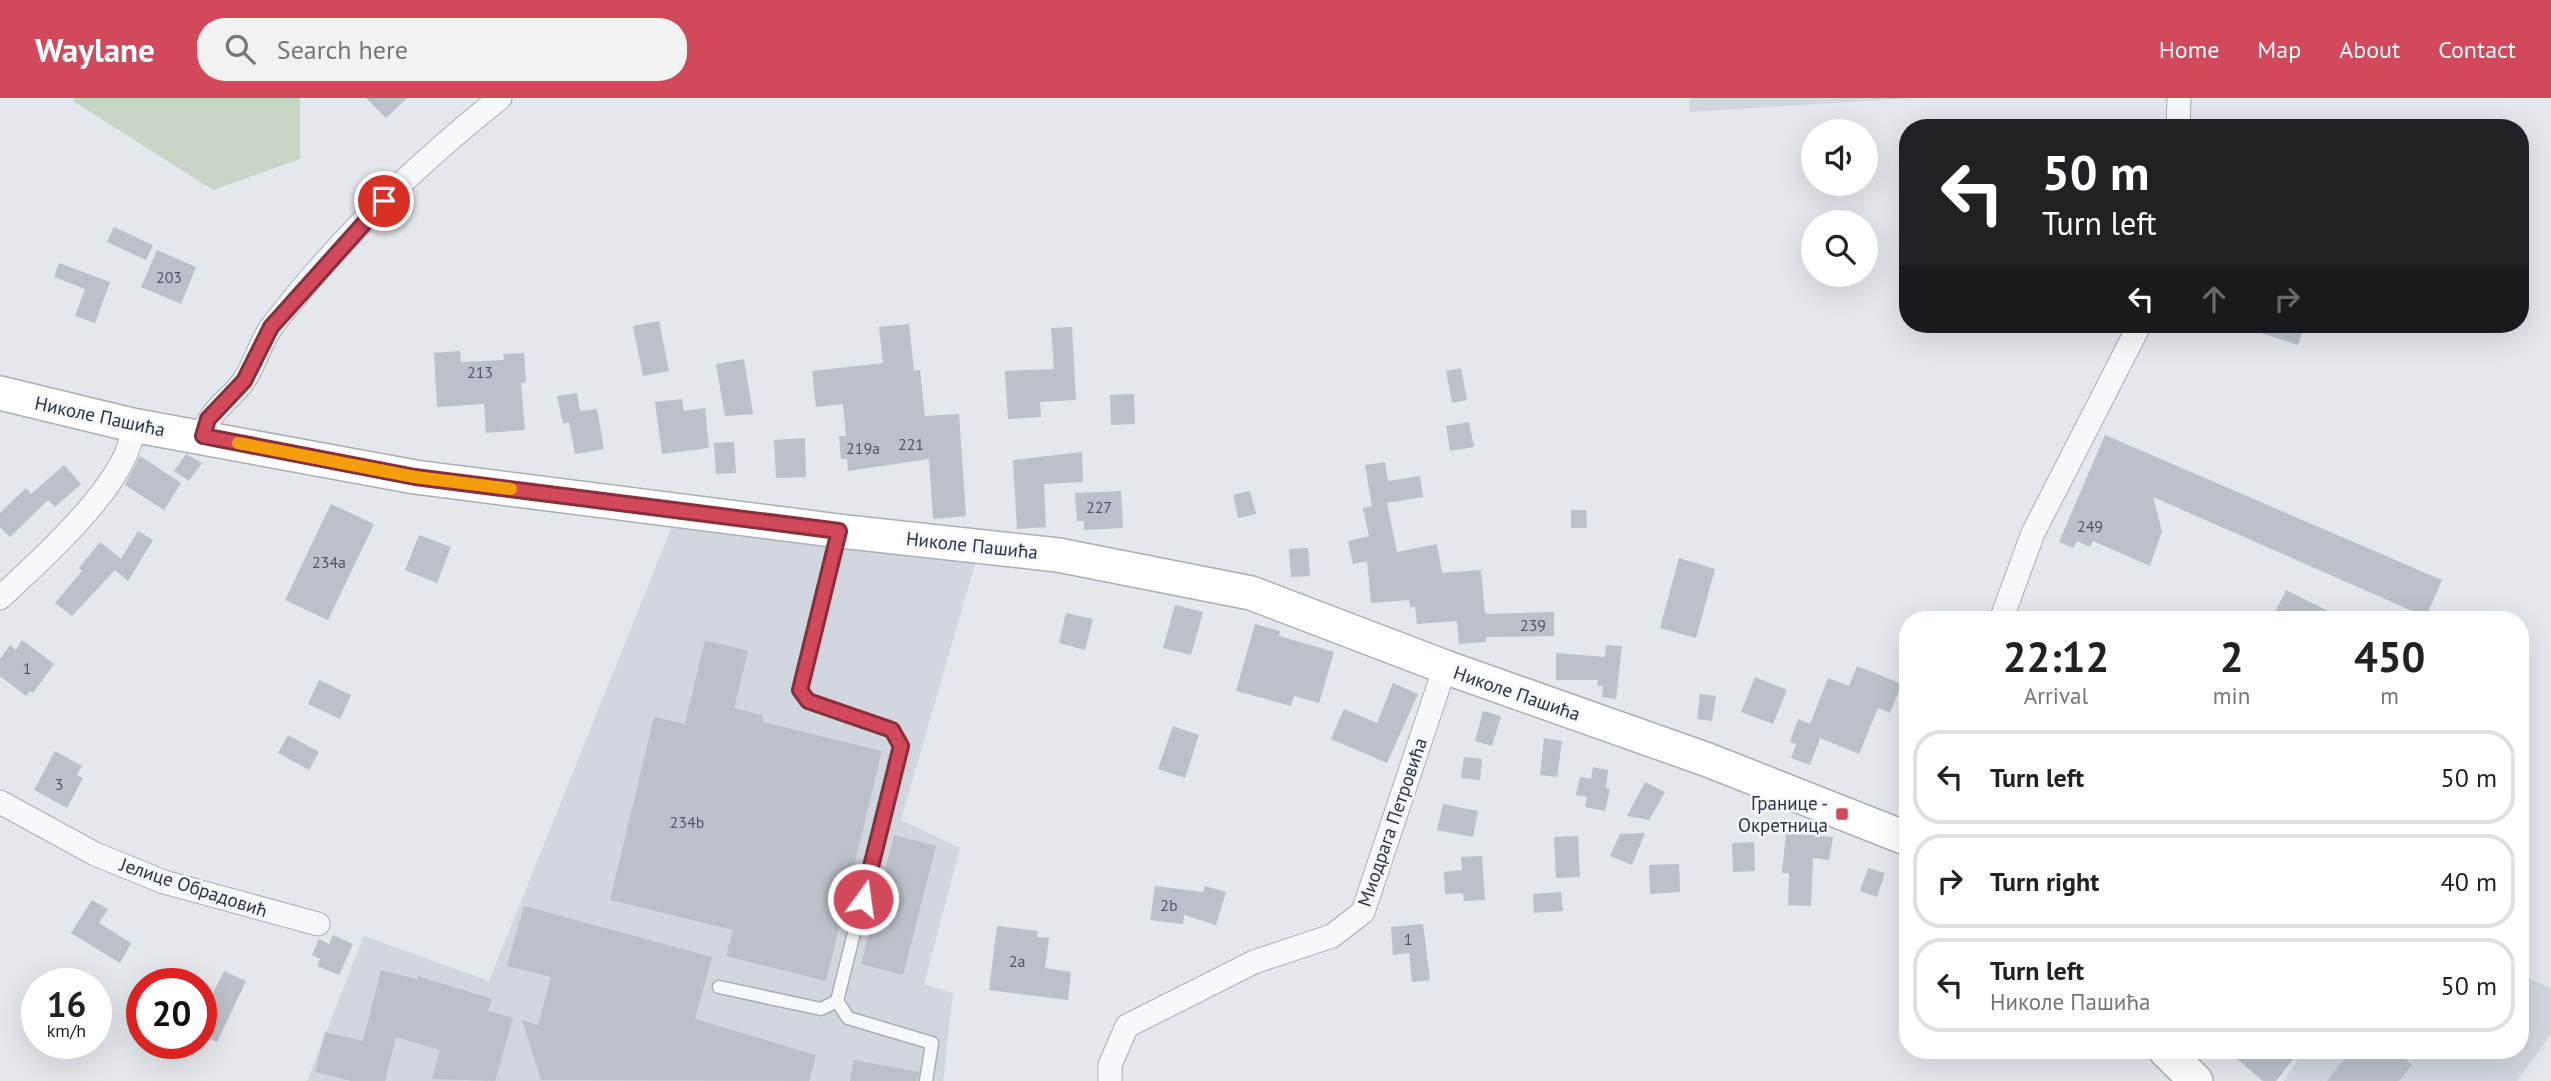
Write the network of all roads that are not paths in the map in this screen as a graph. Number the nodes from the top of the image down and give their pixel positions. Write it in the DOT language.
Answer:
graph roads {
  1 [pos="500,98"];
  2 [pos="2179,98"];
  3 [pos="2178,119"];
  4 [pos="2135,333"];
  5 [pos="0,393"];
  6 [pos="132,425"];
  7 [pos="203,436"];
  8 [pos="839,531"];
  9 [pos="0,598"];
  10 [pos="2004,611"];
  11 [pos="1445,667"];
  12 [pos="0,802"];
  13 [pos="1899,830"];
  14 [pos="318,925"];
  15 [pos="719,987"];
  16 [pos="837,1001"];
  17 [pos="2174,1059"];
  18 [pos="926,1081"];
  19 [pos="1110,1081"];
  20 [pos="2196,1081"];
  1 -- 7 [label="street"];
  2 -- 3 [label="street"];
  4 -- 10 [label="street"];
  5 -- 6 [label="street, Николе Пашића"];
  6 -- 7 [label="street, Николе Пашића"];
  6 -- 9 [label="street"];
  7 -- 8 [label="street, Николе Пашића"];
  8 -- 11 [label="street, Николе Пашића"];
  8 -- 16 [label="lane"];
  11 -- 13 [label="street, Николе Пашића"];
  11 -- 19 [label="street, Миодрага Петровића"];
  12 -- 14 [label="street, Јелице Обрадовић"];
  15 -- 16 [label="lane"];
  16 -- 18 [label="lane"];
  17 -- 20 [label="street"];
}
